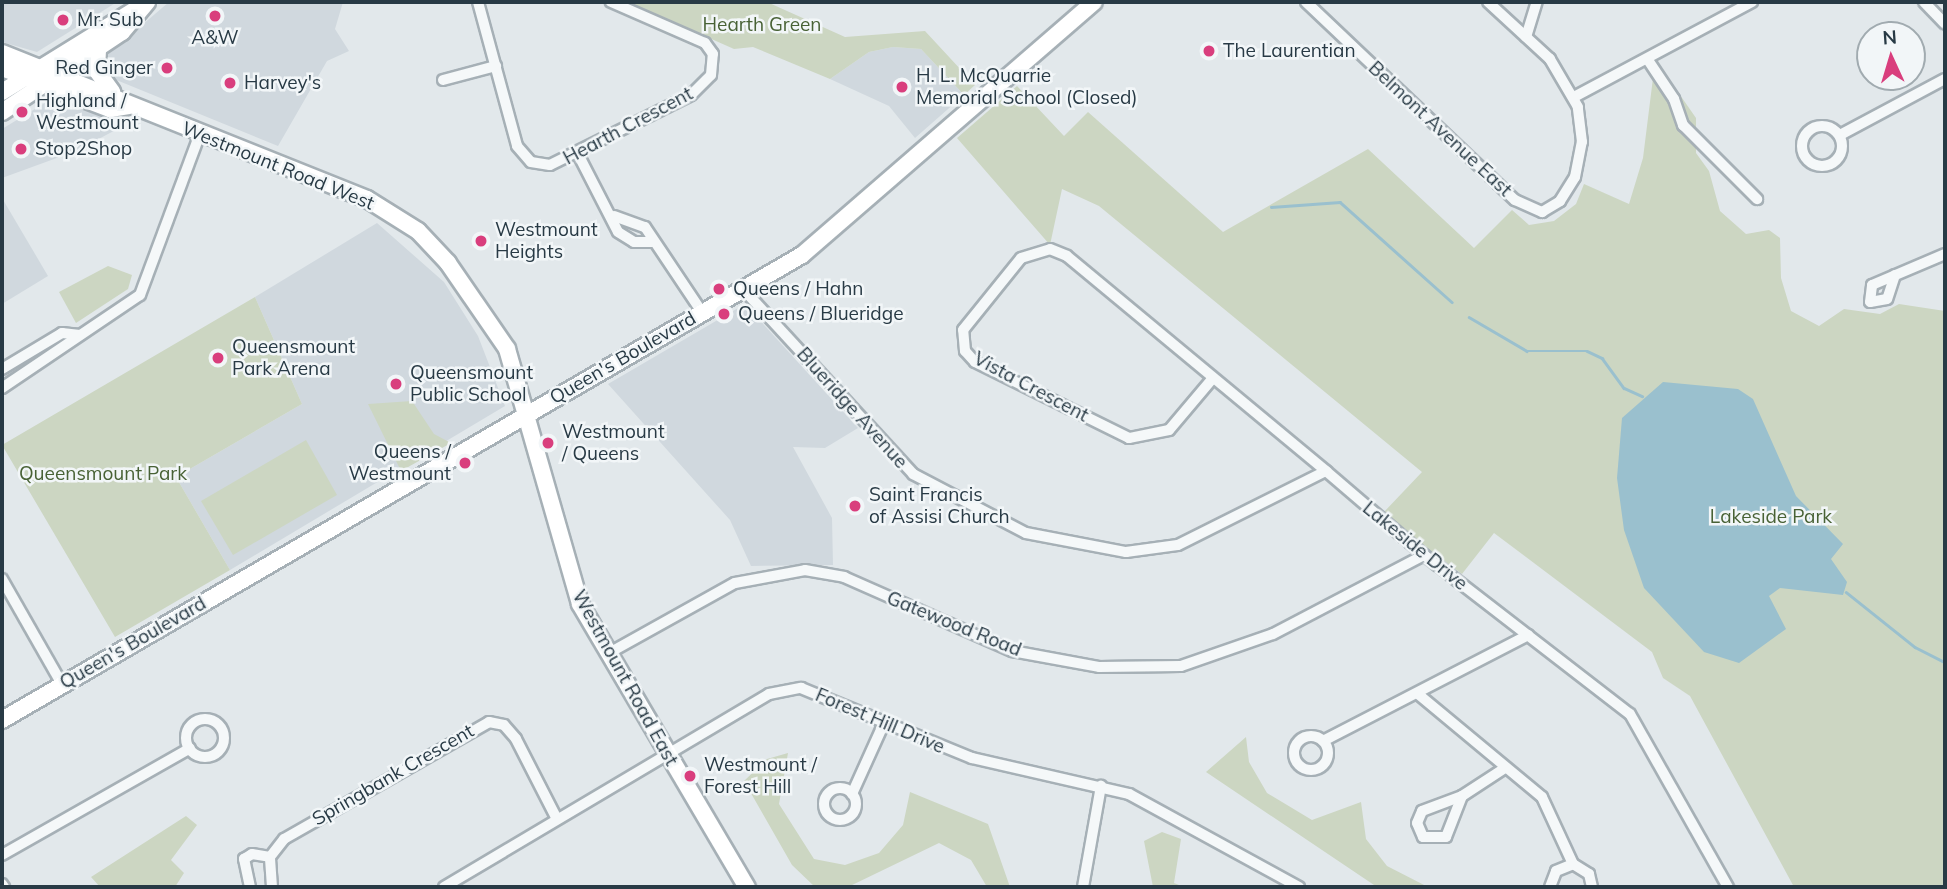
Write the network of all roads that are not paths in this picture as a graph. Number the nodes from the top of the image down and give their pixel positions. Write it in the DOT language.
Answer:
graph roads {
  1 [pos="478,2"];
  2 [pos="611,2"];
  3 [pos="1094,2"];
  4 [pos="1306,2"];
  5 [pos="1488,2"];
  6 [pos="1537,2"];
  7 [pos="1752,2"];
  8 [pos="1924,2"];
  9 [pos="145,4"];
  10 [pos="1945,24"];
  11 [pos="1527,37"];
  12 [pos="98,50"];
  13 [pos="2,53"];
  14 [pos="1648,60"];
  15 [pos="496,66"];
  16 [pos="2,68"];
  17 [pos="62,75"];
  18 [pos="26,77"];
  19 [pos="44,77"];
  20 [pos="1945,79"];
  21 [pos="443,80"];
  22 [pos="2,92"];
  23 [pos="114,93"];
  24 [pos="1574,97"];
  25 [pos="129,106"];
  26 [pos="2,112"];
  27 [pos="200,134"];
  28 [pos="1840,135"];
  29 [pos="579,156"];
  30 [pos="1757,199"];
  31 [pos="614,216"];
  32 [pos="652,242"];
  33 [pos="1050,249"];
  34 [pos="1945,254"];
  35 [pos="1895,275"];
  36 [pos="744,290"];
  37 [pos="702,312"];
  38 [pos="80,335"];
  39 [pos="2,369"];
  40 [pos="1213,378"];
  41 [pos="2,388"];
  42 [pos="525,414"];
  43 [pos="1326,471"];
  44 [pos="1424,555"];
  45 [pos="2,579"];
  46 [pos="1528,635"];
  47 [pos="609,653"];
  48 [pos="62,684"];
  49 [pos="1418,694"];
  50 [pos="2,720"];
  51 [pos="884,723"];
  52 [pos="1323,741"];
  53 [pos="190,748"];
  54 [pos="668,755"];
  55 [pos="1505,768"];
  56 [pos="1101,786"];
  57 [pos="852,794"];
  58 [pos="1462,796"];
  59 [pos="557,819"];
  60 [pos="2,855"];
  61 [pos="270,857"];
  62 [pos="1573,864"];
  63 [pos="250,887"];
  64 [pos="270,887"];
  65 [pos="444,887"];
  66 [pos="747,887"];
  67 [pos="1083,887"];
  68 [pos="1299,887"];
  69 [pos="1550,887"];
  70 [pos="1592,887"];
  71 [pos="1728,887"];
  1 -- 15 [label="street, Hearth Crescent"];
  2 -- 29 [label="street, Hearth Crescent"];
  3 -- 36 [label="main road, Queen's Boulevard"];
  4 -- 24 [label="street, Belmont Avenue East"];
  5 -- 11 [label="street"];
  6 -- 11 [label="street"];
  7 -- 14 [label="street"];
  8 -- 10 [label="street"];
  9 -- 12 [label="main road"];
  9 -- 19 [label="main road"];
  11 -- 24 [label="street"];
  12 -- 17 [label="main road"];
  12 -- 23 [label="main road"];
  13 -- 19 [label="main road, Westmount Road West"];
  14 -- 24 [label="street"];
  14 -- 30 [label="street"];
  15 -- 21 [label="street"];
  15 -- 29 [label="street, Hearth Crescent"];
  16 -- 18 [label="main road, Westmount Road West"];
  17 -- 19 [label="main road"];
  17 -- 23 [label="main road, Westmount Road West"];
  18 -- 19 [label="main road, Westmount Road West"];
  18 -- 22 [label="main road"];
  19 -- 25 [label="main road, Westmount Road West"];
  19 -- 26 [label="main road"];
  20 -- 28 [label="street"];
  23 -- 25 [label="main road, Westmount Road West"];
  25 -- 27 [label="main road, Westmount Road West"];
  27 -- 38 [label="street"];
  27 -- 42 [label="main road, Westmount Road West"];
  29 -- 31 [label="street"];
  31 -- 32 [label="street"];
  31 -- 32 [label="street"];
  32 -- 37 [label="street"];
  33 -- 40 [label="street, Lakeside Drive"];
  33 -- 40 [label="street, Vista Crescent"];
  34 -- 35 [label="street"];
  36 -- 37 [label="main road, Queen's Boulevard"];
  36 -- 43 [label="street, Blueridge Avenue"];
  37 -- 42 [label="main road, Queen's Boulevard"];
  38 -- 39 [label="street"];
  38 -- 41 [label="street"];
  40 -- 43 [label="street, Lakeside Drive"];
  42 -- 47 [label="main road, Westmount Road East"];
  42 -- 48 [label="main road, Queen's Boulevard"];
  43 -- 44 [label="street, Lakeside Drive"];
  44 -- 46 [label="street, Lakeside Drive"];
  44 -- 47 [label="street, Gatewood Road"];
  45 -- 48 [label="street"];
  46 -- 49 [label="street"];
  46 -- 71 [label="street, Lakeside Drive"];
  47 -- 54 [label="main road, Westmount Road East"];
  48 -- 50 [label="main road, Queen's Boulevard"];
  49 -- 52 [label="street"];
  49 -- 55 [label="street"];
  51 -- 54 [label="street, Forest Hill Drive"];
  51 -- 56 [label="street, Forest Hill Drive"];
  51 -- 57 [label="street"];
  53 -- 60 [label="street"];
  54 -- 59 [label="street, Forest Hill Drive"];
  54 -- 66 [label="main road, Westmount Road East"];
  55 -- 58 [label="street"];
  55 -- 62 [label="street"];
  56 -- 67 [label="street"];
  56 -- 68 [label="street, Forest Hill Drive"];
  58 -- 58 [label="street"];
  59 -- 61 [label="street, Springbank Crescent"];
  59 -- 65 [label="street, Forest Hill Drive"];
  61 -- 63 [label="street, Springbank Crescent"];
  61 -- 64 [label="street"];
  62 -- 69 [label="street"];
  62 -- 70 [label="street"];
}
